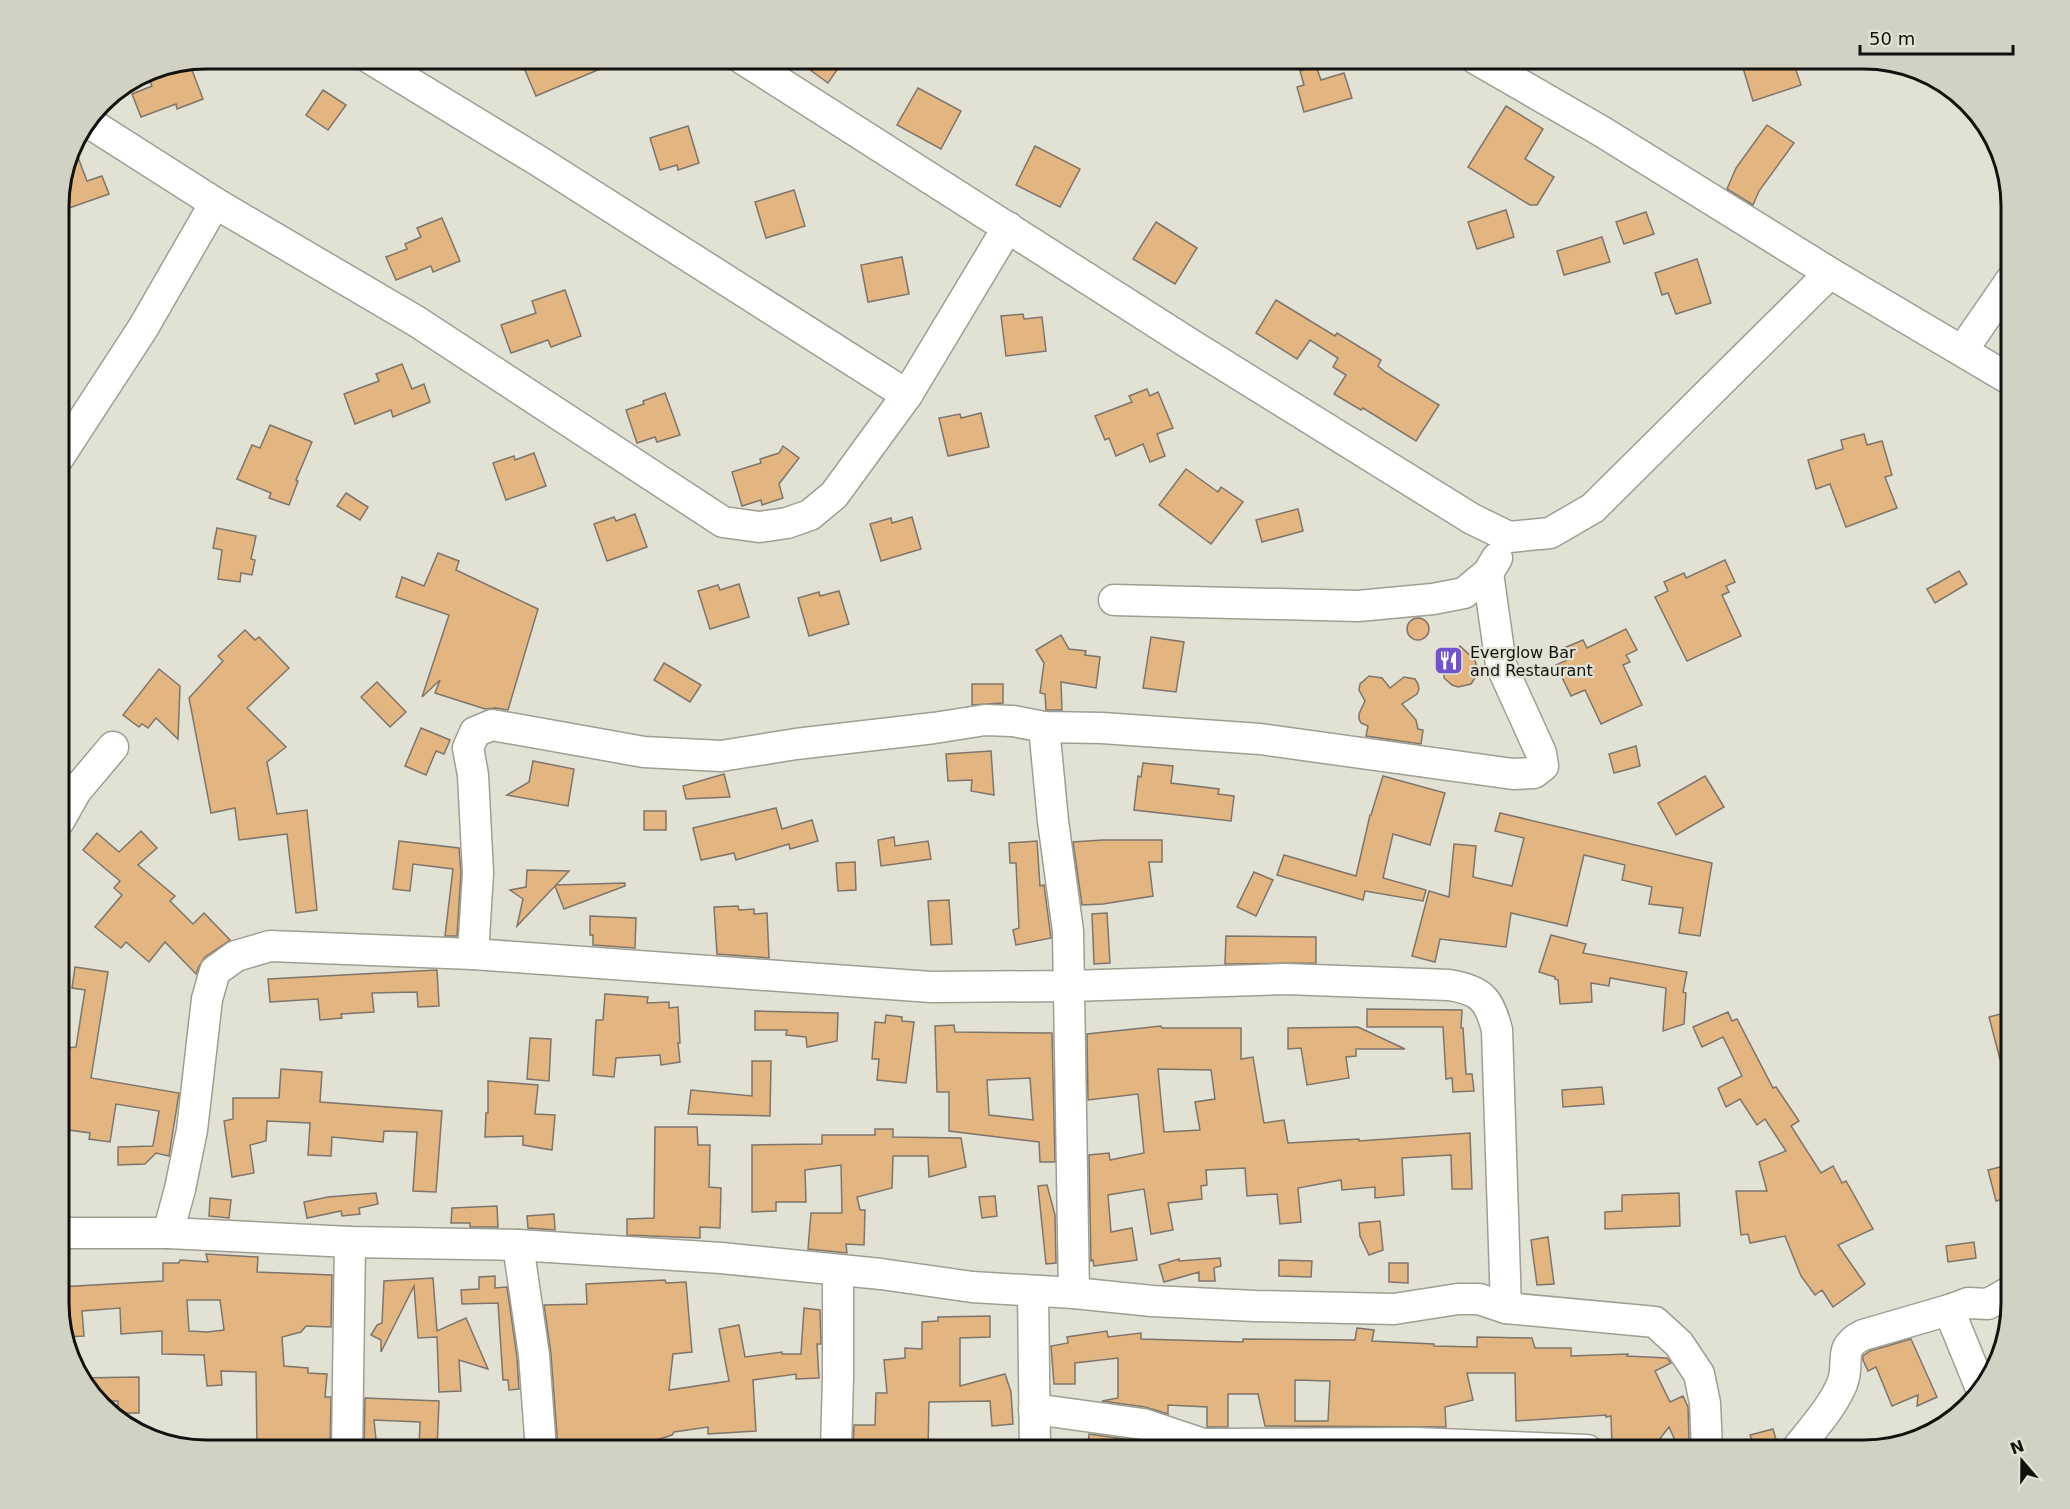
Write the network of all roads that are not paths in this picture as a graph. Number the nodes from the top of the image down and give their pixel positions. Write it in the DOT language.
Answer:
graph roads {
  1 [pos="389,69"];
  2 [pos="759,69"];
  3 [pos="1495,69"];
  4 [pos="95,126"];
  5 [pos="215,203"];
  6 [pos="1008,226"];
  7 [pos="1830,273"];
  8 [pos="2001,296"];
  9 [pos="1962,351"];
  10 [pos="2001,374"];
  11 [pos="907,395"];
  12 [pos="69,441"];
  13 [pos="1509,537"];
  14 [pos="1488,573"];
  15 [pos="1114,600"];
  16 [pos="1044,727"];
  17 [pos="113,747"];
  18 [pos="69,803"];
  19 [pos="473,954"];
  20 [pos="1070,986"];
  21 [pos="69,1233"];
  22 [pos="168,1233"];
  23 [pos="350,1242"];
  24 [pos="518,1245"];
  25 [pos="838,1270"];
  26 [pos="1033,1291"];
  27 [pos="1074,1293"];
  28 [pos="2001,1304"];
  29 [pos="1506,1308"];
  30 [pos="1949,1310"];
  31 [pos="1977,1380"];
  32 [pos="1034,1409"];
  33 [pos="347,1440"];
  34 [pos="540,1440"];
  35 [pos="836,1440"];
  36 [pos="1035,1440"];
  37 [pos="1191,1440"];
  38 [pos="1707,1440"];
  39 [pos="1804,1440"];
  1 -- 11 [label="street"];
  2 -- 6 [label="street"];
  3 -- 7 [label="street"];
  4 -- 5 [label="street"];
  5 -- 11 [label="street"];
  5 -- 12 [label="street"];
  6 -- 11 [label="street"];
  6 -- 13 [label="street"];
  7 -- 9 [label="street"];
  7 -- 13 [label="street"];
  8 -- 9 [label="street"];
  9 -- 10 [label="street"];
  13 -- 14 [label="street"];
  14 -- 15 [label="street"];
  14 -- 16 [label="street"];
  16 -- 19 [label="street"];
  16 -- 20 [label="street"];
  17 -- 18 [label="street"];
  19 -- 20 [label="street"];
  19 -- 22 [label="street"];
  20 -- 27 [label="street"];
  20 -- 29 [label="street"];
  21 -- 22 [label="street"];
  22 -- 23 [label="street"];
  23 -- 24 [label="street"];
  23 -- 33 [label="street"];
  24 -- 25 [label="street"];
  24 -- 34 [label="street"];
  25 -- 26 [label="street"];
  25 -- 35 [label="street"];
  26 -- 27 [label="street"];
  26 -- 32 [label="street"];
  27 -- 29 [label="street"];
  28 -- 30 [label="street"];
  29 -- 38 [label="street"];
  30 -- 31 [label="street"];
  30 -- 39 [label="street"];
  32 -- 36 [label="street"];
  32 -- 37 [label="street"];
}
